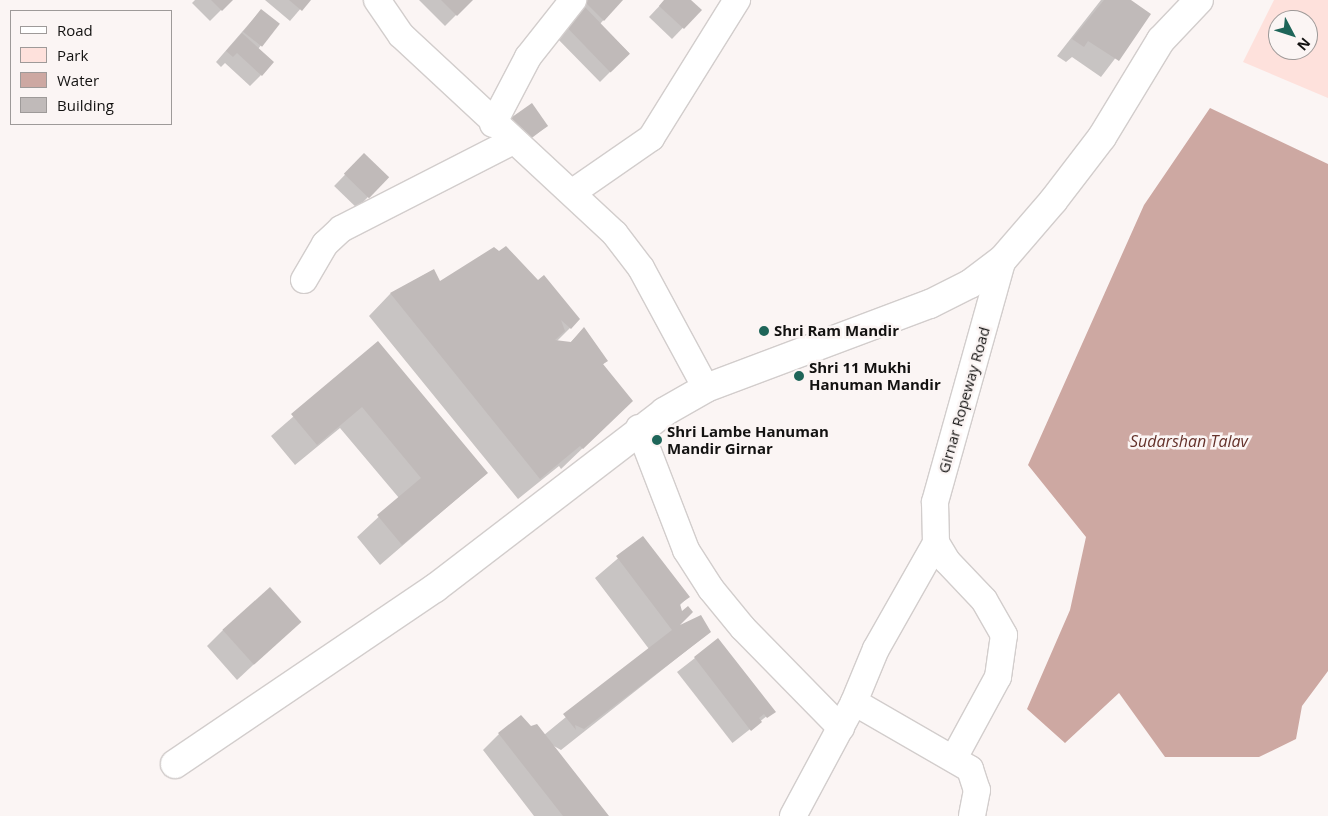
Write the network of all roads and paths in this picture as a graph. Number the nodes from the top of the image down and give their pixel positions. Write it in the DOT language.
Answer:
graph roads {
  1 [pos="377,0"];
  2 [pos="573,0"];
  3 [pos="737,0"];
  4 [pos="1199,0"];
  5 [pos="493,124"];
  6 [pos="511,142"];
  7 [pos="573,192"];
  8 [pos="1003,258"];
  9 [pos="304,280"];
  10 [pos="706,388"];
  11 [pos="639,428"];
  12 [pos="936,543"];
  13 [pos="854,702"];
  14 [pos="841,728"];
  15 [pos="954,758"];
  16 [pos="175,764"];
  17 [pos="793,816"];
  18 [pos="972,816"];
  1 -- 5 [label="street"];
  2 -- 5 [label="street"];
  3 -- 7 [label="street"];
  4 -- 8 [label="street"];
  5 -- 6 [label="street"];
  6 -- 7 [label="street"];
  6 -- 9 [label="street"];
  7 -- 10 [label="street"];
  8 -- 10 [label="street"];
  8 -- 12 [label="street, Girnar Ropeway Road"];
  10 -- 11 [label="street"];
  11 -- 14 [label="street"];
  11 -- 16 [label="street"];
  12 -- 13 [label="street"];
  12 -- 15 [label="street"];
  13 -- 14 [label="street"];
  13 -- 15 [label="street"];
  14 -- 17 [label="street"];
  15 -- 18 [label="street"];
}
